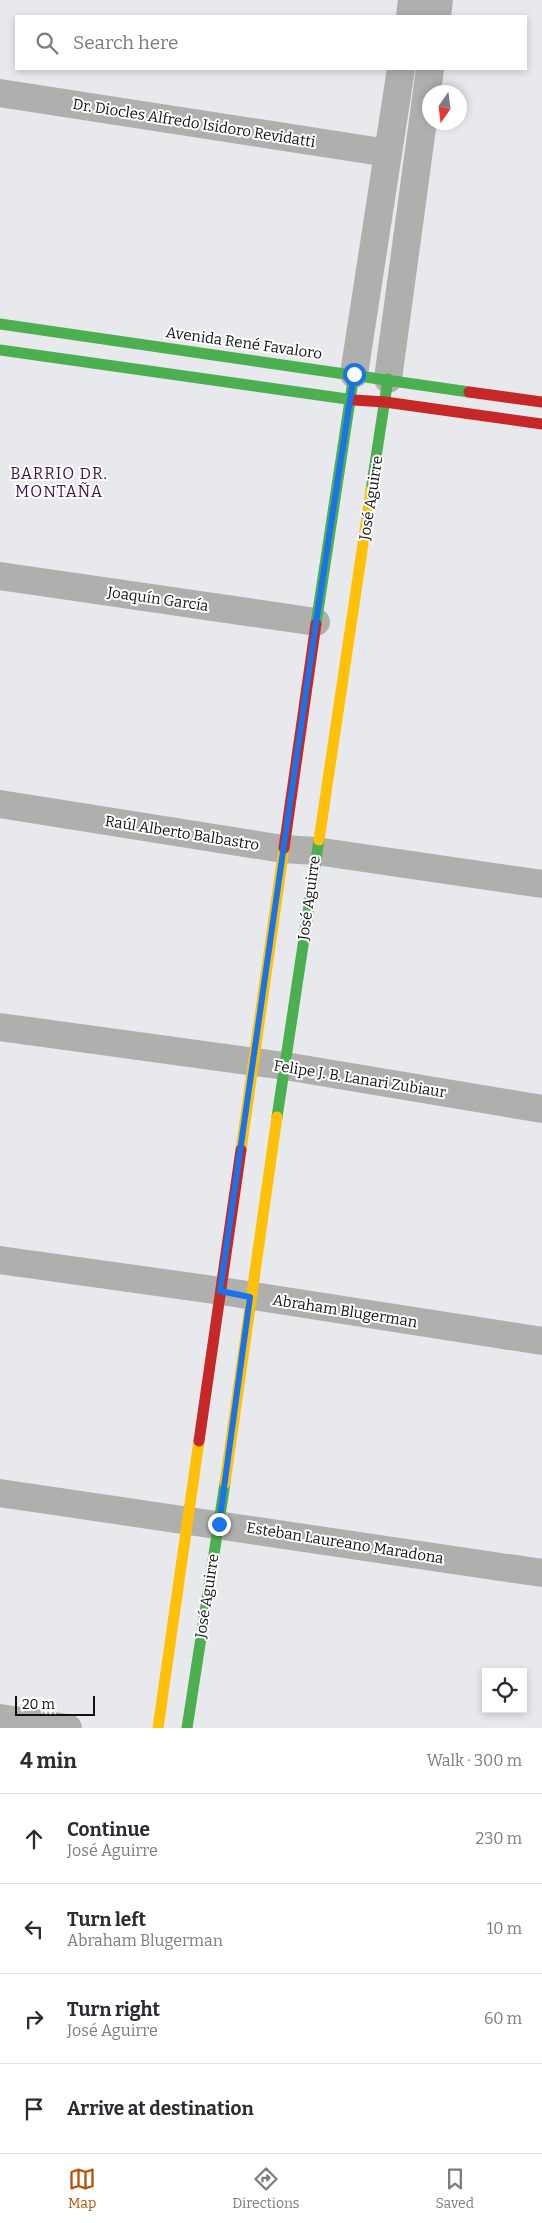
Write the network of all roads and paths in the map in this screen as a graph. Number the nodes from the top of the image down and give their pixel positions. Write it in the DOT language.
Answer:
graph roads {
  1 [pos="412,0"];
  2 [pos="439,0"];
  3 [pos="410,15"];
  4 [pos="437,15"];
  5 [pos="402,70"];
  6 [pos="430,70"];
  7 [pos="0,93"];
  8 [pos="388,153"];
  9 [pos="0,324"];
  10 [pos="0,350"];
  11 [pos="352,387"];
  12 [pos="387,391"];
  13 [pos="542,402"];
  14 [pos="542,424"];
  15 [pos="0,576"];
  16 [pos="316,622"];
  17 [pos="0,804"];
  18 [pos="283,849"];
  19 [pos="316,851"];
  20 [pos="542,884"];
  21 [pos="0,1027"];
  22 [pos="254,1063"];
  23 [pos="285,1066"];
  24 [pos="542,1109"];
  25 [pos="0,1260"];
  26 [pos="220,1291"];
  27 [pos="250,1297"];
  28 [pos="542,1341"];
  29 [pos="0,1493"];
  30 [pos="188,1521"];
  31 [pos="219,1524"];
  32 [pos="542,1573"];
  33 [pos="0,1718"];
  34 [pos="68,1728"];
  35 [pos="158,1728"];
  36 [pos="186,1728"];
  1 -- 3 [label="street"];
  2 -- 4 [label="street"];
  5 -- 8 [label="street, José Aguirre"];
  6 -- 12 [label="street, José Aguirre"];
  7 -- 8 [label="street, Dr. Diocles Alfredo Isidoro Revidatti"];
  8 -- 11 [label="street, José Aguirre"];
  9 -- 11 [label="street, Avenida René Favaloro"];
  10 -- 11 [label="street, Avenida René Favaloro"];
  11 -- 12 [label="street, Avenida René Favaloro"];
  11 -- 12 [label="street, Avenida René Favaloro"];
  11 -- 16 [label="street, José Aguirre"];
  12 -- 13 [label="street, Avenida René Favaloro"];
  12 -- 14 [label="street, Avenida René Favaloro"];
  12 -- 19 [label="street, José Aguirre"];
  15 -- 16 [label="street, Joaquín García"];
  16 -- 18 [label="street, José Aguirre"];
  17 -- 18 [label="street, Raúl Alberto Balbastro"];
  18 -- 19 [label="street, Raúl Alberto Balbastro"];
  18 -- 22 [label="street, José Aguirre"];
  19 -- 20 [label="street, Raúl Alberto Balbastro"];
  19 -- 23 [label="street, José Aguirre"];
  21 -- 22 [label="street, Felipe J. B. Lanari Zubiaur"];
  22 -- 23 [label="street, Felipe J. B. Lanari Zubiaur"];
  22 -- 26 [label="street, José Aguirre"];
  23 -- 24 [label="street, Felipe J. B. Lanari Zubiaur"];
  23 -- 27 [label="street, José Aguirre"];
  25 -- 26 [label="street, Abraham Blugerman"];
  26 -- 27 [label="street, Abraham Blugerman"];
  26 -- 30 [label="street, José Aguirre"];
  27 -- 28 [label="street, Abraham Blugerman"];
  27 -- 31 [label="street, José Aguirre"];
  29 -- 30 [label="street, Esteban Laureano Maradona"];
  30 -- 31 [label="street, Esteban Laureano Maradona"];
  30 -- 35 [label="street, José Aguirre"];
  31 -- 32 [label="street, Esteban Laureano Maradona"];
  31 -- 36 [label="street, José Aguirre"];
  33 -- 34 [label="street"];
}
